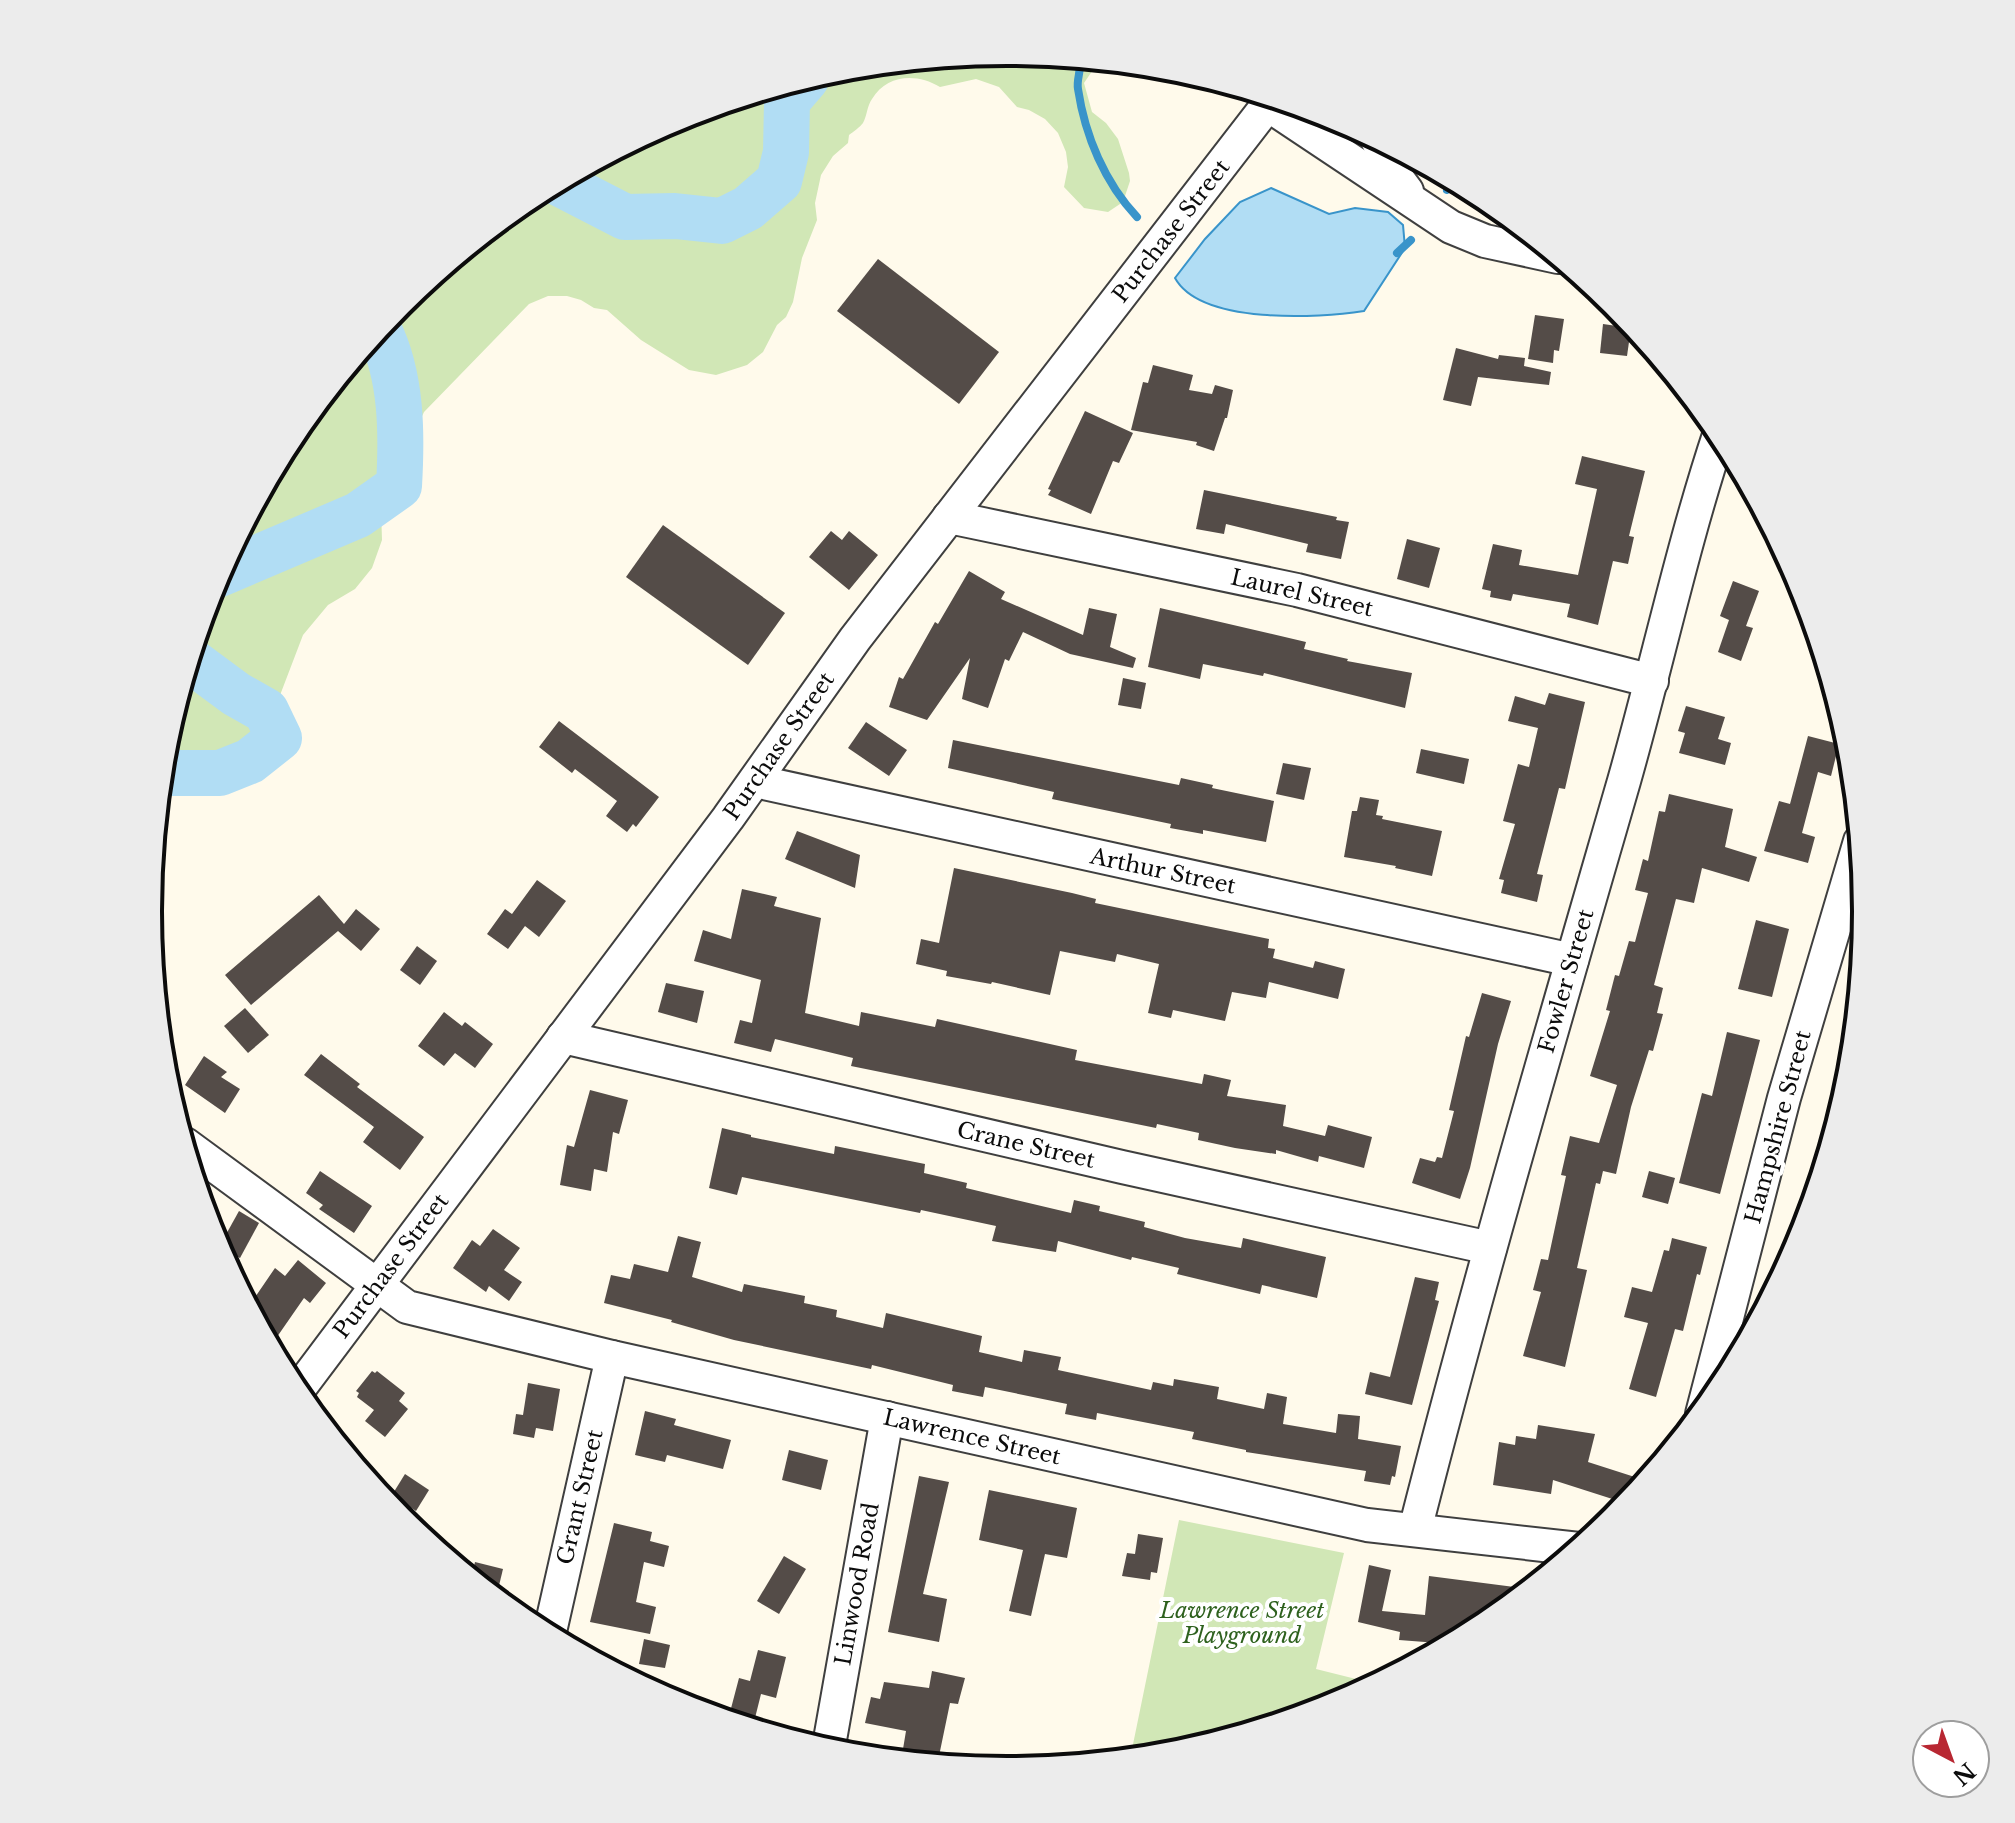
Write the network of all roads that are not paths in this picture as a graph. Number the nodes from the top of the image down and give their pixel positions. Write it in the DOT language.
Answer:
graph roads {
  1 [pos="1267,107"];
  2 [pos="1289,115"];
  3 [pos="1385,155"];
  4 [pos="1419,206"];
  5 [pos="1536,252"];
  6 [pos="1715,448"];
  7 [pos="949,517"];
  8 [pos="1652,681"];
  9 [pos="755,781"];
  10 [pos="1851,870"];
  11 [pos="1572,960"];
  12 [pos="563,1037"];
  13 [pos="198,1154"];
  14 [pos="1490,1248"];
  15 [pos="376,1286"];
  16 [pos="612,1357"];
  17 [pos="304,1382"];
  18 [pos="1710,1382"];
  19 [pos="887,1418"];
  20 [pos="1415,1530"];
  21 [pos="1565,1547"];
  22 [pos="552,1624"];
  23 [pos="830,1738"];
  1 -- 7 [label="street, Purchase Street"];
  2 -- 4 [label="street"];
  3 -- 4 [label="street"];
  4 -- 5 [label="street"];
  6 -- 8 [label="street, Fowler Street"];
  7 -- 8 [label="street, Laurel Street"];
  7 -- 9 [label="street, Purchase Street"];
  8 -- 11 [label="street, Fowler Street"];
  9 -- 11 [label="street, Arthur Street"];
  9 -- 12 [label="street, Purchase Street"];
  10 -- 18 [label="street, Hampshire Street"];
  11 -- 14 [label="street, Fowler Street"];
  12 -- 14 [label="street, Crane Street"];
  12 -- 15 [label="street, Purchase Street"];
  13 -- 15 [label="street, Lawrence Street"];
  14 -- 20 [label="street, Fowler Street"];
  15 -- 16 [label="street, Lawrence Street"];
  15 -- 17 [label="street, Purchase Street"];
  16 -- 19 [label="street, Lawrence Street"];
  16 -- 22 [label="street, Grant Street"];
  19 -- 20 [label="street, Lawrence Street"];
  19 -- 23 [label="street, Linwood Road"];
  20 -- 21 [label="street, Lawrence Street"];
}
